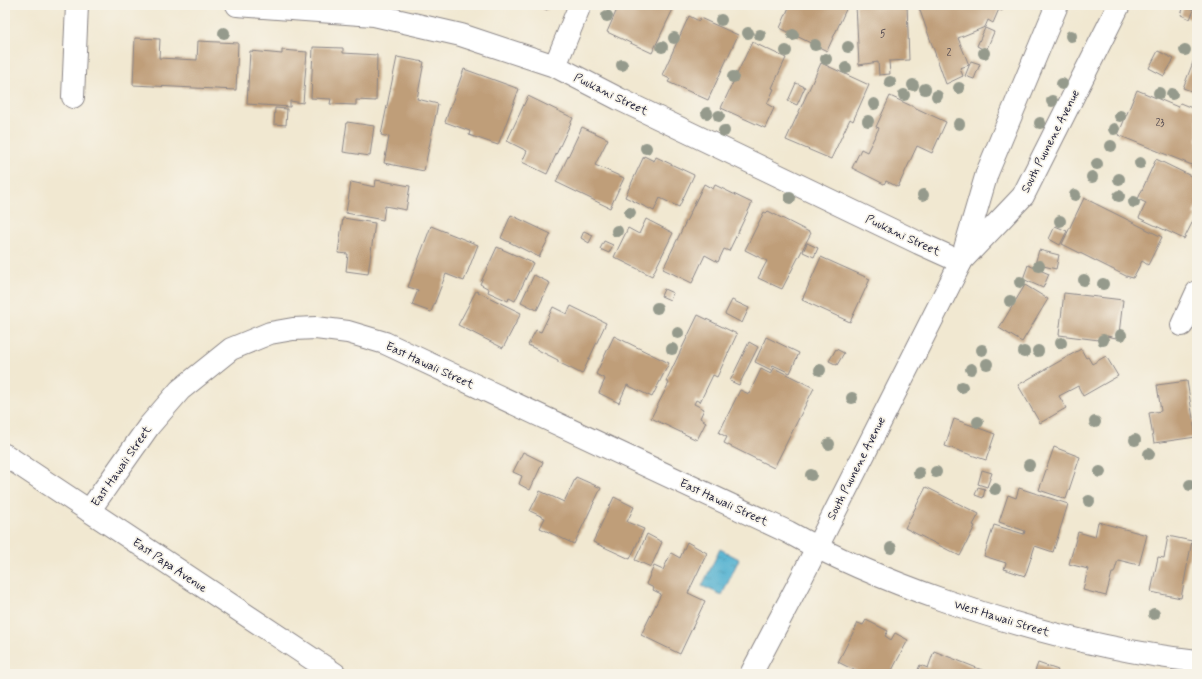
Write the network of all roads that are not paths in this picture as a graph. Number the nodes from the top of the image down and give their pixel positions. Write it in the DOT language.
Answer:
graph roads {
  1 [pos="77,5"];
  2 [pos="237,5"];
  3 [pos="580,5"];
  4 [pos="1057,5"];
  5 [pos="1119,5"];
  6 [pos="555,66"];
  7 [pos="73,97"];
  8 [pos="961,262"];
  9 [pos="1197,292"];
  10 [pos="1182,325"];
  11 [pos="5,455"];
  12 [pos="89,511"];
  13 [pos="816,548"];
  14 [pos="1197,661"];
  15 [pos="335,674"];
  16 [pos="751,674"];
  1 -- 7 [label="street"];
  2 -- 6 [label="street, Puukani Street"];
  3 -- 6 [label="street"];
  4 -- 8 [label="street, South Puunene Avenue"];
  5 -- 8 [label="street, South Puunene Avenue"];
  6 -- 8 [label="street, Puukani Street"];
  8 -- 13 [label="street, South Puunene Avenue"];
  9 -- 10 [label="street"];
  11 -- 12 [label="street, East Papa Avenue"];
  12 -- 13 [label="street, East Hawaii Street"];
  12 -- 15 [label="street, East Papa Avenue"];
  13 -- 14 [label="street, West Hawaii Street"];
  13 -- 16 [label="street, South Puunene Avenue"];
}
